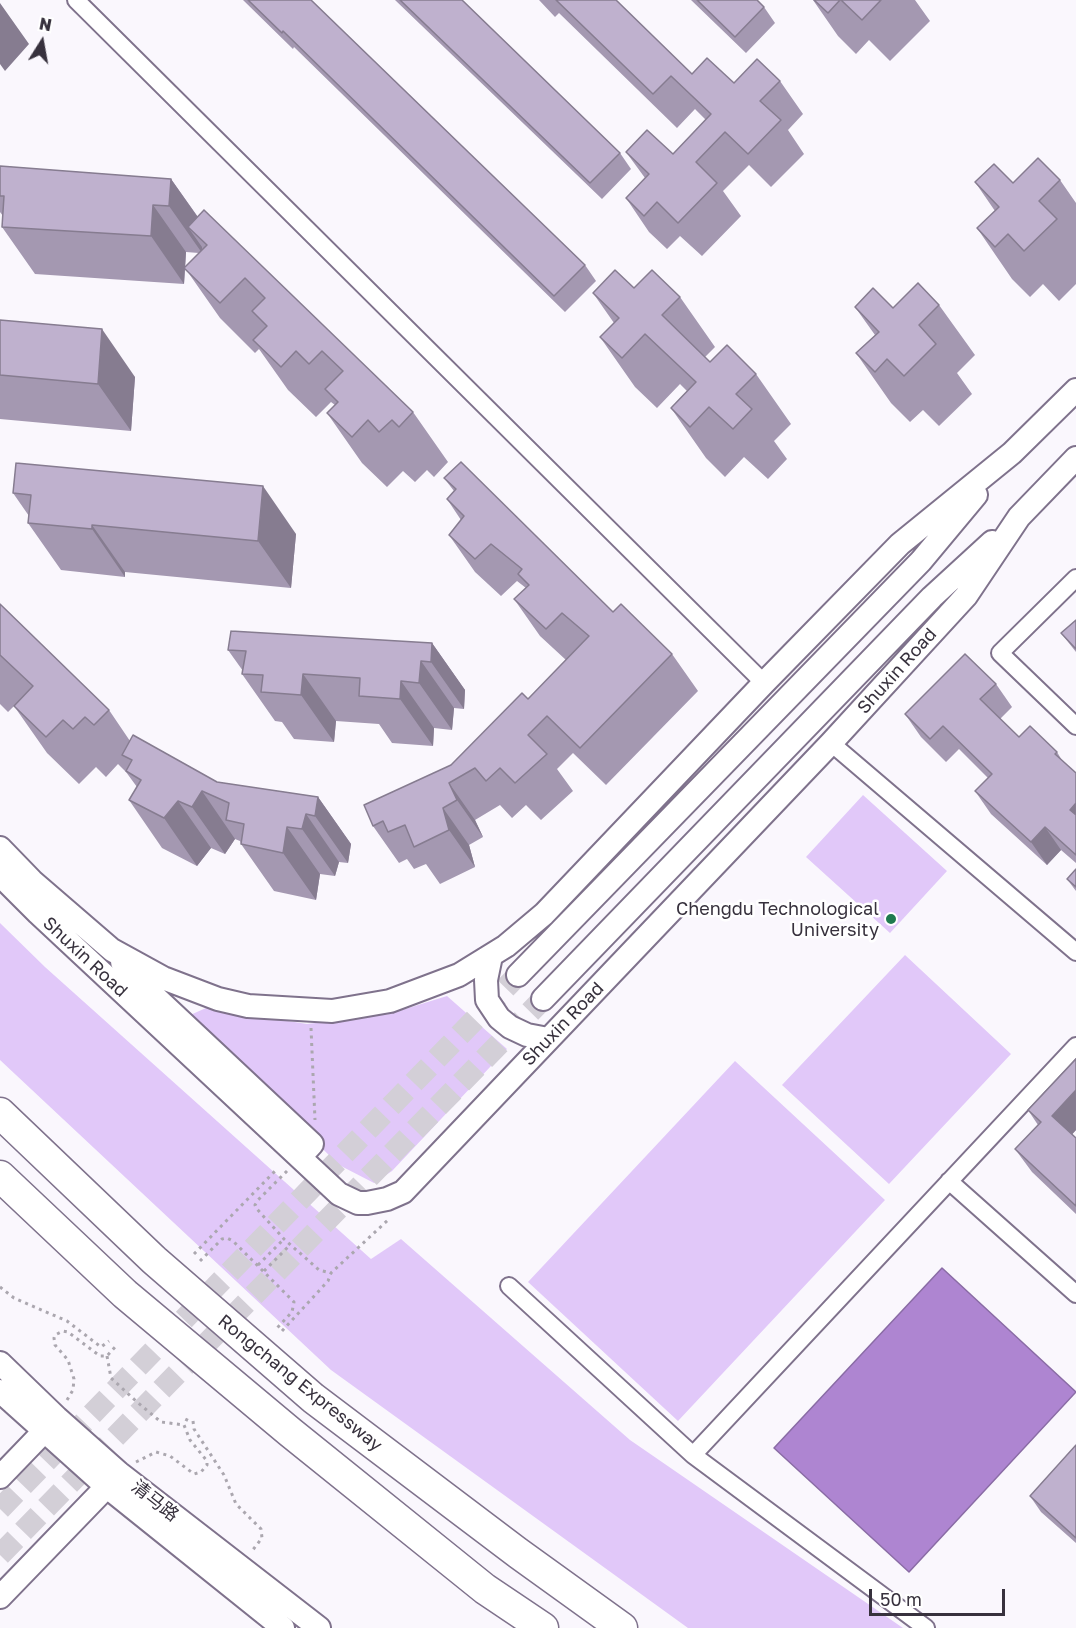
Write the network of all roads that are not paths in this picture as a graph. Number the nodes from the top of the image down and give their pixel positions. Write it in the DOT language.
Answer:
graph roads {
  1 [pos="76,0"];
  2 [pos="1076,390"];
  3 [pos="1012,453"];
  4 [pos="1076,458"];
  5 [pos="1019,517"];
  6 [pos="1076,578"];
  7 [pos="764,683"];
  8 [pos="1076,726"];
  9 [pos="831,743"];
  10 [pos="0,848"];
  11 [pos="0,875"];
  12 [pos="112,950"];
  13 [pos="1076,952"];
  14 [pos="491,956"];
  15 [pos="518,975"];
  16 [pos="543,999"];
  17 [pos="548,1039"];
  18 [pos="1076,1046"];
  19 [pos="0,1113"];
  20 [pos="301,1156"];
  21 [pos="0,1176"];
  22 [pos="949,1181"];
  23 [pos="509,1286"];
  24 [pos="1076,1294"];
  25 [pos="0,1363"];
  26 [pos="0,1391"];
  27 [pos="50,1425"];
  28 [pos="693,1455"];
  29 [pos="0,1477"];
  30 [pos="113,1480"];
  31 [pos="0,1580"];
  32 [pos="0,1588"];
  33 [pos="0,1597"];
  34 [pos="283,1628"];
  35 [pos="319,1628"];
  36 [pos="543,1628"];
  37 [pos="622,1628"];
  38 [pos="926,1628"];
  1 -- 7 [label="street"];
  2 -- 3 [label="main road, Shuxin Road"];
  3 -- 7 [label="main road, Shuxin Road"];
  3 -- 15 [label="main road"];
  4 -- 5 [label="main road, Shuxin Road"];
  5 -- 9 [label="main road, Shuxin Road"];
  5 -- 16 [label="main road"];
  6 -- 8 [label="street"];
  7 -- 14 [label="main road, Shuxin Road"];
  9 -- 13 [label="street"];
  9 -- 17 [label="main road, Shuxin Road"];
  10 -- 12 [label="main road, Shuxin Road"];
  11 -- 20 [label="main road, Shuxin Road"];
  12 -- 14 [label="main road, Shuxin Road"];
  12 -- 20 [label="main road"];
  14 -- 17 [label="main road"];
  17 -- 20 [label="main road, Shuxin Road"];
  18 -- 22 [label="street"];
  19 -- 37 [label="highway, Rongchang Expressway"];
  21 -- 36 [label="highway"];
  22 -- 24 [label="street"];
  22 -- 28 [label="street"];
  23 -- 28 [label="street"];
  25 -- 27 [label="main road, 清马路"];
  26 -- 27 [label="main road, 清马路"];
  27 -- 29 [label="main road"];
  27 -- 30 [label="main road, 清马路"];
  28 -- 38 [label="street"];
  30 -- 33 [label="main road"];
  30 -- 34 [label="main road, 清马路"];
  30 -- 35 [label="main road, 清马路"];
  31 -- 32 [label="main road"];
}
